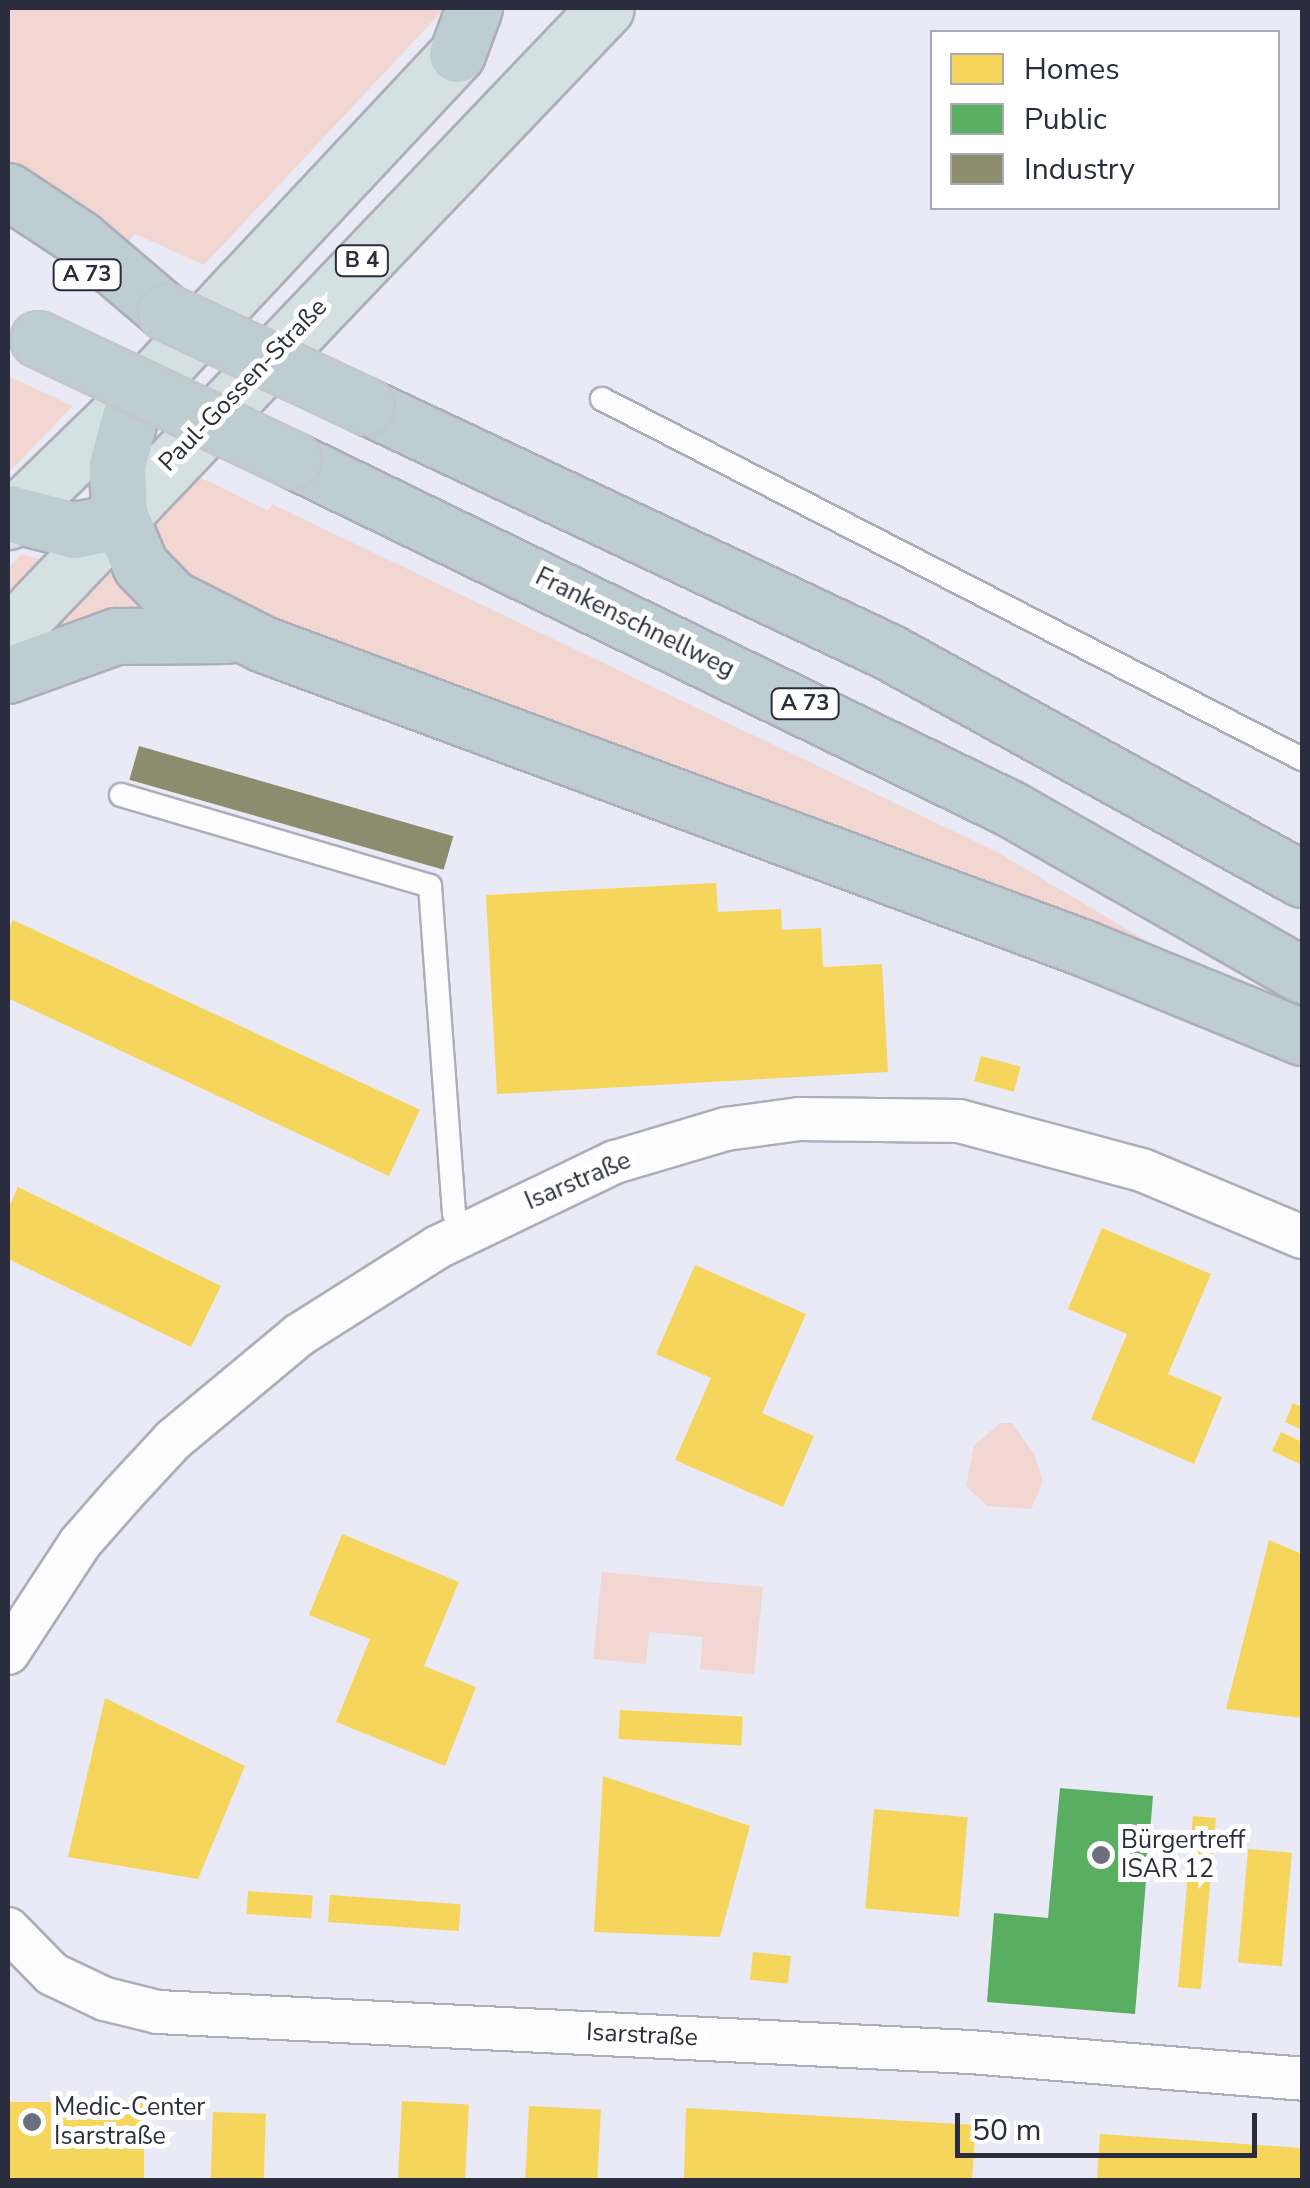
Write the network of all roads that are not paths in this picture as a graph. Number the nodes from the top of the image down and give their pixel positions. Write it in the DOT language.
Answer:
graph roads {
  1 [pos="606,8"];
  2 [pos="465,31"];
  3 [pos="8,191"];
  4 [pos="8,239"];
  5 [pos="166,312"];
  6 [pos="23,332"];
  7 [pos="135,398"];
  8 [pos="602,398"];
  9 [pos="9,516"];
  10 [pos="115,518"];
  11 [pos="8,636"];
  12 [pos="263,644"];
  13 [pos="8,675"];
  14 [pos="1302,758"];
  15 [pos="121,794"];
  16 [pos="1302,879"];
  17 [pos="1302,975"];
  18 [pos="1302,1037"];
  19 [pos="463,1234"];
  20 [pos="1302,1237"];
  21 [pos="8,1653"];
  22 [pos="8,1929"];
  23 [pos="1302,2079"];
  1 -- 10 [label="main road, Paul-Gossen-Straße / B 4"];
  2 -- 7 [label="main road"];
  3 -- 5 [label="highway"];
  4 -- 5 [label="highway, A 73"];
  5 -- 16 [label="highway, A 73, bridge"];
  6 -- 17 [label="highway, Frankenschnellweg / A 73, bridge"];
  7 -- 9 [label="main road"];
  7 -- 10 [label="highway"];
  8 -- 14 [label="lane"];
  9 -- 10 [label="highway"];
  10 -- 11 [label="main road, Paul-Gossen-Straße / B 4"];
  10 -- 12 [label="highway"];
  12 -- 13 [label="highway"];
  12 -- 18 [label="highway"];
  15 -- 19 [label="lane"];
  19 -- 20 [label="street, Isarstraße"];
  19 -- 21 [label="street, Isarstraße"];
  22 -- 23 [label="street, Isarstraße"];
}
